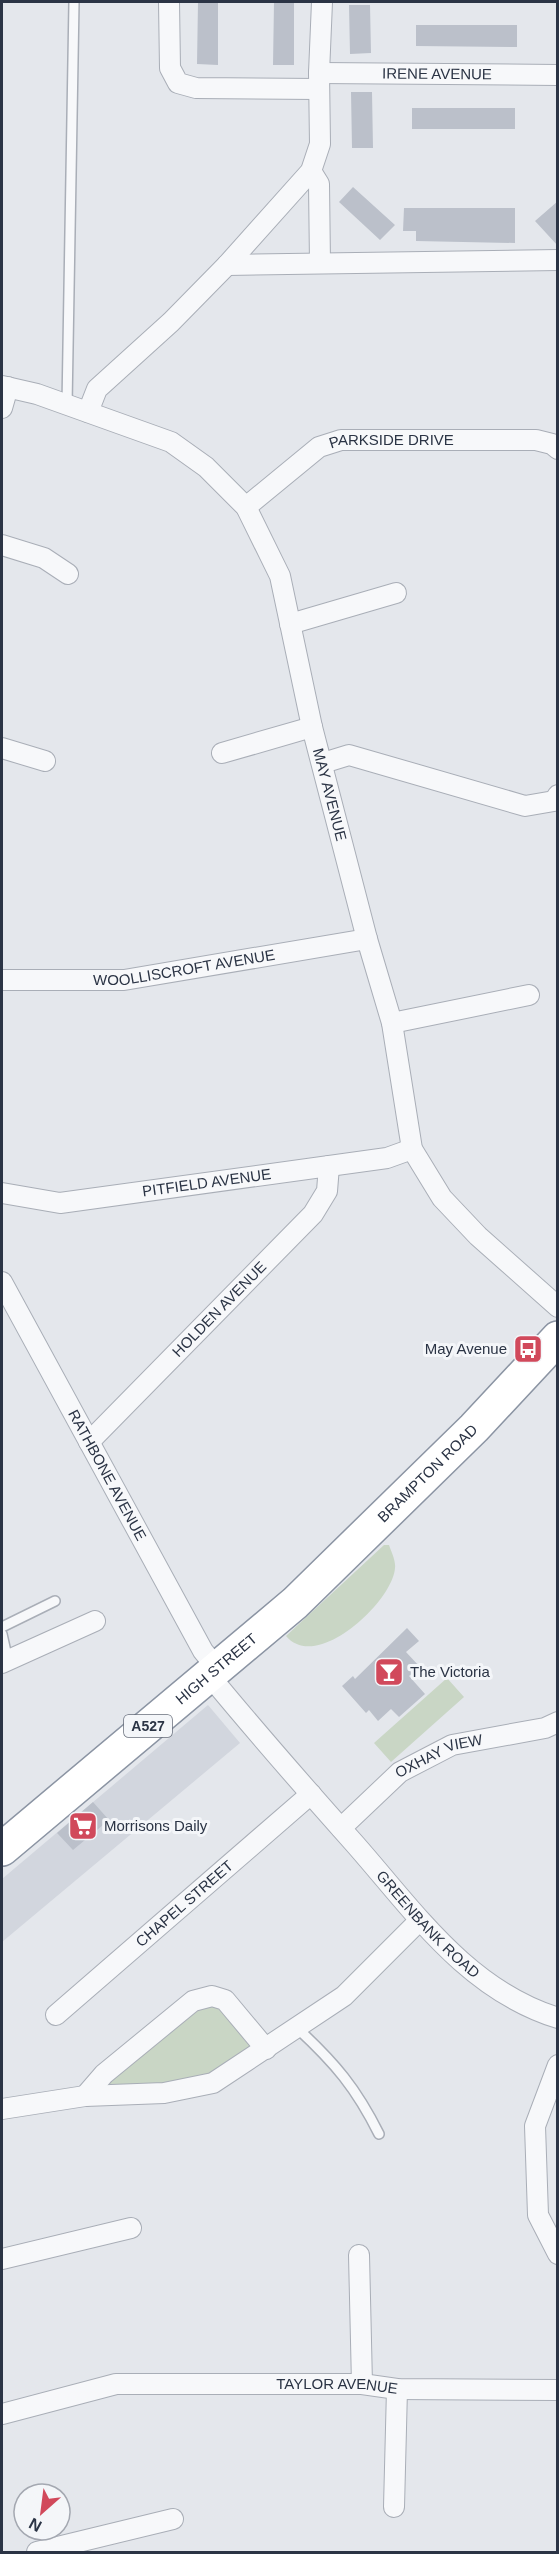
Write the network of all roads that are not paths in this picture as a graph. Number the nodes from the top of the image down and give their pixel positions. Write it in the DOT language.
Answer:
graph roads {
  1 [pos="74,2"];
  2 [pos="169,2"];
  3 [pos="322,2"];
  4 [pos="558,75"];
  5 [pos="318,81"];
  6 [pos="310,171"];
  7 [pos="558,260"];
  8 [pos="320,263"];
  9 [pos="227,265"];
  10 [pos="5,386"];
  11 [pos="67,405"];
  12 [pos="2,408"];
  13 [pos="88,412"];
  14 [pos="558,449"];
  15 [pos="246,507"];
  16 [pos="2,545"];
  17 [pos="68,574"];
  18 [pos="396,593"];
  19 [pos="290,624"];
  20 [pos="312,727"];
  21 [pos="2,748"];
  22 [pos="222,753"];
  23 [pos="45,761"];
  24 [pos="323,763"];
  25 [pos="556,801"];
  26 [pos="367,939"];
  27 [pos="2,980"];
  28 [pos="529,995"];
  29 [pos="392,1023"];
  30 [pos="412,1149"];
  31 [pos="329,1166"];
  32 [pos="2,1193"];
  33 [pos="2,1282"];
  34 [pos="558,1307"];
  35 [pos="558,1338"];
  36 [pos="89,1442"];
  37 [pos="55,1601"];
  38 [pos="295,1603"];
  39 [pos="95,1621"];
  40 [pos="2,1627"];
  41 [pos="2,1635"];
  42 [pos="5,1662"];
  43 [pos="213,1672"];
  44 [pos="558,1722"];
  45 [pos="314,1798"];
  46 [pos="341,1828"];
  47 [pos="2,1849"];
  48 [pos="418,1921"];
  49 [pos="56,2015"];
  50 [pos="558,2018"];
  51 [pos="297,2028"];
  52 [pos="266,2049"];
  53 [pos="558,2065"];
  54 [pos="85,2096"];
  55 [pos="2,2109"];
  56 [pos="379,2134"];
  57 [pos="131,2228"];
  58 [pos="558,2254"];
  59 [pos="359,2255"];
  60 [pos="2,2259"];
  61 [pos="362,2384"];
  62 [pos="398,2389"];
  63 [pos="558,2390"];
  64 [pos="2,2414"];
  65 [pos="394,2507"];
  66 [pos="173,2519"];
  67 [pos="37,2553"];
  1 -- 11 [label="lane"];
  2 -- 5 [label="street, IRENE AVENUE"];
  3 -- 5 [label="street"];
  4 -- 5 [label="street, IRENE AVENUE"];
  5 -- 6 [label="street"];
  6 -- 8 [label="street"];
  6 -- 9 [label="street"];
  7 -- 8 [label="street"];
  8 -- 9 [label="street"];
  9 -- 13 [label="street"];
  10 -- 11 [label="street, MAY AVENUE"];
  10 -- 12 [label="street"];
  11 -- 13 [label="street, MAY AVENUE"];
  13 -- 15 [label="street, MAY AVENUE"];
  14 -- 15 [label="street, PARKSIDE DRIVE"];
  15 -- 19 [label="street, MAY AVENUE"];
  16 -- 17 [label="street"];
  18 -- 19 [label="street"];
  19 -- 20 [label="street, MAY AVENUE"];
  20 -- 22 [label="street"];
  20 -- 24 [label="street, MAY AVENUE"];
  21 -- 23 [label="street"];
  24 -- 25 [label="street"];
  24 -- 26 [label="street, MAY AVENUE"];
  26 -- 27 [label="street, WOOLLISCROFT AVENUE"];
  26 -- 29 [label="street, MAY AVENUE"];
  28 -- 29 [label="street"];
  29 -- 30 [label="street, MAY AVENUE"];
  30 -- 31 [label="street, PITFIELD AVENUE"];
  30 -- 34 [label="street, MAY AVENUE"];
  31 -- 32 [label="street, PITFIELD AVENUE"];
  31 -- 36 [label="street, HOLDEN AVENUE"];
  33 -- 36 [label="street, RATHBONE AVENUE"];
  35 -- 38 [label="highway, BRAMPTON ROAD / A527"];
  36 -- 43 [label="street, RATHBONE AVENUE"];
  37 -- 40 [label="lane"];
  38 -- 43 [label="highway, HIGH STREET / A527"];
  39 -- 42 [label="street"];
  41 -- 42 [label="lane"];
  43 -- 45 [label="street, RATHBONE AVENUE"];
  43 -- 47 [label="highway, HIGH STREET / A527"];
  44 -- 46 [label="street, OXHAY VIEW"];
  45 -- 46 [label="street, GREENBANK ROAD"];
  45 -- 49 [label="street, CHAPEL STREET"];
  46 -- 48 [label="street, GREENBANK ROAD"];
  48 -- 50 [label="street, GREENBANK ROAD"];
  48 -- 51 [label="street"];
  51 -- 52 [label="street"];
  51 -- 56 [label="lane"];
  52 -- 54 [label="street"];
  52 -- 54 [label="street"];
  53 -- 58 [label="street"];
  54 -- 55 [label="street"];
  57 -- 60 [label="street"];
  59 -- 61 [label="street"];
  61 -- 62 [label="street, TAYLOR AVENUE"];
  61 -- 64 [label="street, TAYLOR AVENUE"];
  62 -- 63 [label="street, TAYLOR AVENUE"];
  62 -- 65 [label="street"];
  66 -- 67 [label="street"];
}
